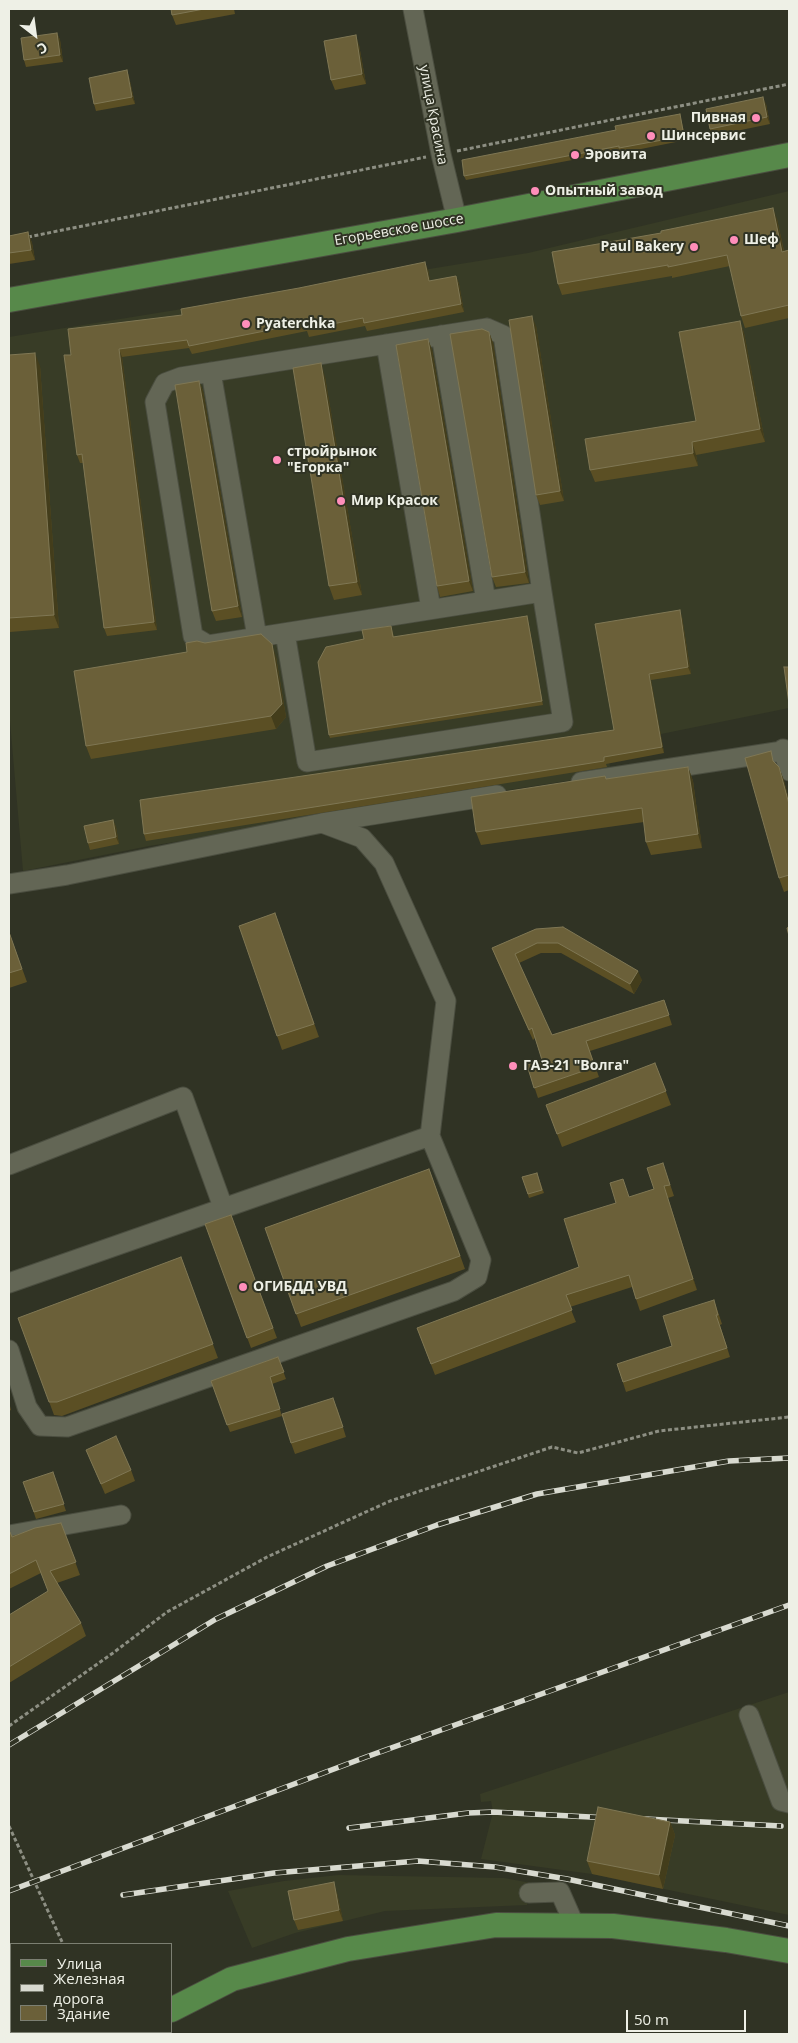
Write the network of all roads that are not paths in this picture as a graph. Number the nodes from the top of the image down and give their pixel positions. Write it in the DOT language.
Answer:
graph roads {
  1 [pos="413,9"];
  2 [pos="789,156"];
  3 [pos="456,220"];
  4 [pos="9,300"];
  5 [pos="441,335"];
  6 [pos="386,344"];
  7 [pos="211,372"];
  8 [pos="542,592"];
  9 [pos="486,601"];
  10 [pos="431,609"];
  11 [pos="285,633"];
  12 [pos="258,637"];
  13 [pos="786,749"];
  14 [pos="789,770"];
  15 [pos="562,785"];
  16 [pos="514,793"];
  17 [pos="322,823"];
  18 [pos="9,884"];
  19 [pos="430,1136"];
  20 [pos="9,1165"];
  21 [pos="223,1207"];
  22 [pos="9,1283"];
  23 [pos="9,1350"];
  24 [pos="121,1515"];
  25 [pos="9,1535"];
  26 [pos="749,1715"];
  27 [pos="789,1803"];
  28 [pos="530,1893"];
  29 [pos="575,1926"];
  30 [pos="789,1951"];
  31 [pos="172,2010"];
  1 -- 3 [label="lane, улица Красина"];
  2 -- 3 [label="main road, Егорьевское шоссе"];
  3 -- 4 [label="main road, Егорьевское шоссе"];
  5 -- 6 [label="lane"];
  5 -- 8 [label="lane"];
  5 -- 9 [label="lane"];
  6 -- 7 [label="lane"];
  6 -- 10 [label="lane"];
  7 -- 12 [label="lane"];
  7 -- 12 [label="lane"];
  8 -- 9 [label="lane"];
  8 -- 11 [label="lane"];
  9 -- 10 [label="lane"];
  10 -- 11 [label="lane"];
  11 -- 12 [label="lane"];
  13 -- 14 [label="lane"];
  13 -- 15 [label="lane"];
  16 -- 17 [label="lane"];
  17 -- 18 [label="lane"];
  17 -- 19 [label="lane"];
  19 -- 21 [label="lane"];
  19 -- 23 [label="lane"];
  20 -- 21 [label="lane"];
  21 -- 22 [label="lane"];
  24 -- 25 [label="lane"];
  26 -- 27 [label="lane"];
  28 -- 29 [label="lane"];
  29 -- 30 [label="main road"];
  29 -- 31 [label="main road"];
}
